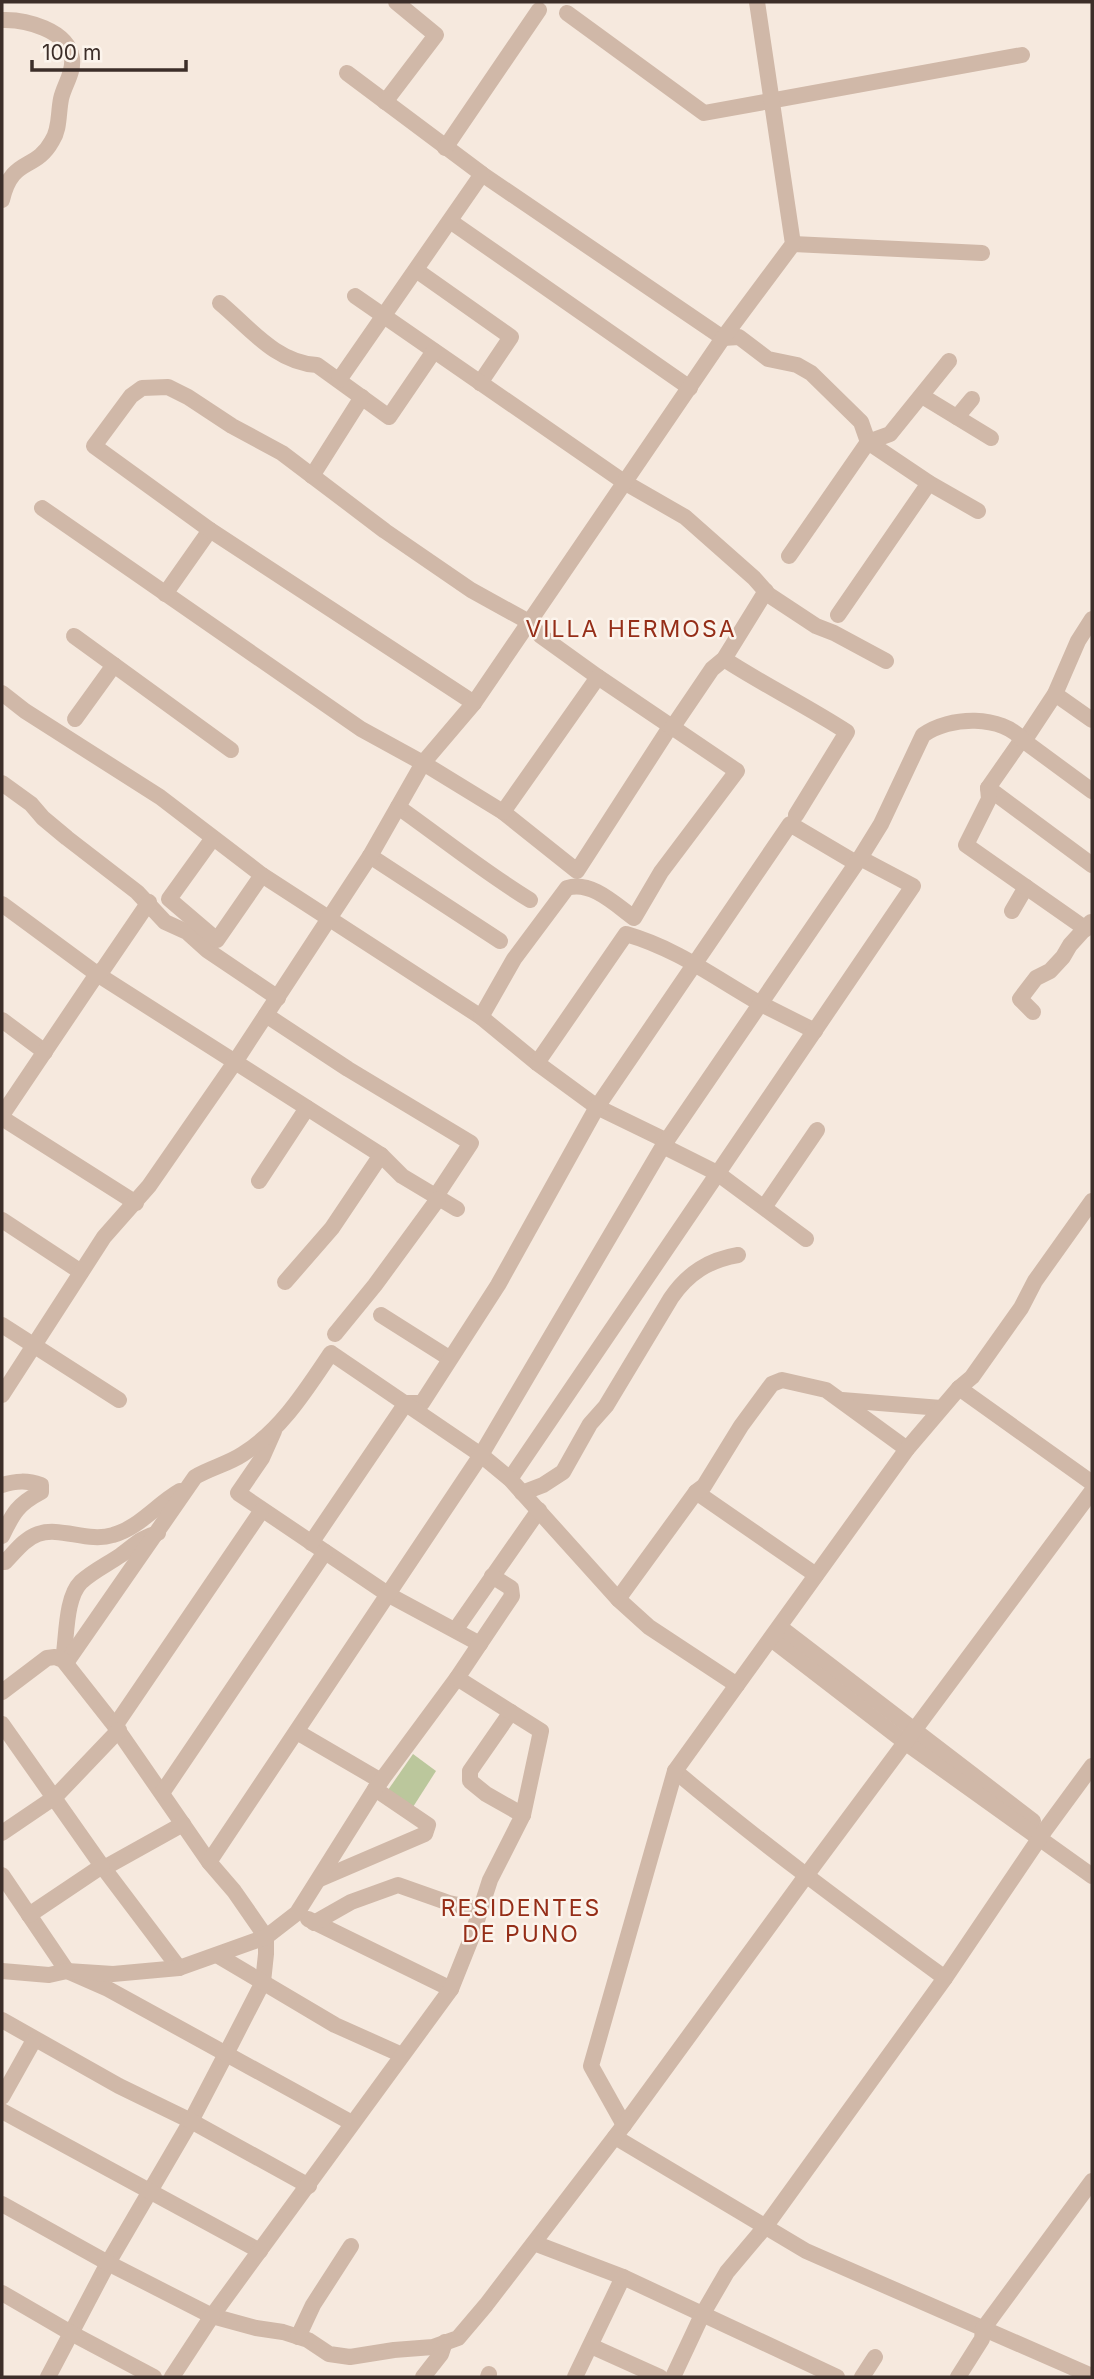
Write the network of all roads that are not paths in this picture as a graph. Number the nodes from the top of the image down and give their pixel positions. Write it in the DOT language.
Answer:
graph roads {
  1 [pos="396,2"];
  2 [pos="757,2"];
  3 [pos="539,10"];
  4 [pos="567,13"];
  5 [pos="5,17"];
  6 [pos="1023,55"];
  7 [pos="348,73"];
  8 [pos="773,99"];
  9 [pos="385,102"];
  10 [pos="445,148"];
  11 [pos="482,174"];
  12 [pos="2,200"];
  13 [pos="450,221"];
  14 [pos="793,244"];
  15 [pos="982,253"];
  16 [pos="416,270"];
  17 [pos="355,296"];
  18 [pos="220,303"];
  19 [pos="384,316"];
  20 [pos="723,338"];
  21 [pos="434,351"];
  22 [pos="949,361"];
  23 [pos="339,380"];
  24 [pos="481,383"];
  25 [pos="690,388"];
  26 [pos="922,396"];
  27 [pos="362,397"];
  28 [pos="972,398"];
  29 [pos="957,417"];
  30 [pos="991,438"];
  31 [pos="868,442"];
  32 [pos="312,476"];
  33 [pos="624,482"];
  34 [pos="929,483"];
  35 [pos="42,508"];
  36 [pos="978,511"];
  37 [pos="210,530"];
  38 [pos="789,556"];
  39 [pos="766,591"];
  40 [pos="165,594"];
  41 [pos="838,615"];
  42 [pos="1092,619"];
  43 [pos="529,622"];
  44 [pos="74,636"];
  45 [pos="1085,646"];
  46 [pos="724,659"];
  47 [pos="886,661"];
  48 [pos="114,665"];
  49 [pos="598,677"];
  50 [pos="2,693"];
  51 [pos="1055,694"];
  52 [pos="474,703"];
  53 [pos="75,719"];
  54 [pos="1092,720"];
  55 [pos="671,728"];
  56 [pos="1024,741"];
  57 [pos="230,750"];
  58 [pos="423,763"];
  59 [pos="2,783"];
  60 [pos="1089,784"];
  61 [pos="988,788"];
  62 [pos="398,807"];
  63 [pos="503,812"];
  64 [pos="796,815"];
  65 [pos="213,838"];
  66 [pos="370,856"];
  67 [pos="858,861"];
  68 [pos="1092,866"];
  69 [pos="262,875"];
  70 [pos="1026,887"];
  71 [pos="530,900"];
  72 [pos="149,902"];
  73 [pos="2,904"];
  74 [pos="1012,911"];
  75 [pos="330,918"];
  76 [pos="1090,925"];
  77 [pos="500,941"];
  78 [pos="694,962"];
  79 [pos="97,974"];
  80 [pos="278,998"];
  81 [pos="760,1003"];
  82 [pos="1033,1012"];
  83 [pos="266,1015"];
  84 [pos="481,1017"];
  85 [pos="2,1020"];
  86 [pos="814,1031"];
  87 [pos="45,1052"];
  88 [pos="235,1062"];
  89 [pos="537,1063"];
  90 [pos="597,1107"];
  91 [pos="307,1108"];
  92 [pos="2,1116"];
  93 [pos="817,1130"];
  94 [pos="665,1144"];
  95 [pos="381,1155"];
  96 [pos="717,1173"];
  97 [pos="259,1181"];
  98 [pos="437,1198"];
  99 [pos="1092,1201"];
  100 [pos="136,1203"];
  101 [pos="765,1206"];
  102 [pos="457,1209"];
  103 [pos="2,1220"];
  104 [pos="806,1238"];
  105 [pos="738,1255"];
  106 [pos="81,1272"];
  107 [pos="285,1282"];
  108 [pos="381,1315"];
  109 [pos="2,1325"];
  110 [pos="335,1334"];
  111 [pos="33,1346"];
  112 [pos="449,1358"];
  113 [pos="959,1388"];
  114 [pos="2,1395"];
  115 [pos="119,1400"];
  116 [pos="839,1400"];
  117 [pos="406,1403"];
  118 [pos="941,1408"];
  119 [pos="277,1426"];
  120 [pos="907,1449"];
  121 [pos="481,1455"];
  122 [pos="510,1479"];
  123 [pos="1092,1483"];
  124 [pos="2,1485"];
  125 [pos="186,1489"];
  126 [pos="1092,1491"];
  127 [pos="696,1492"];
  128 [pos="522,1493"];
  129 [pos="262,1510"];
  130 [pos="539,1510"];
  131 [pos="158,1533"];
  132 [pos="2,1536"];
  133 [pos="311,1543"];
  134 [pos="325,1552"];
  135 [pos="2,1562"];
  136 [pos="816,1575"];
  137 [pos="492,1576"];
  138 [pos="389,1595"];
  139 [pos="618,1599"];
  140 [pos="456,1629"];
  141 [pos="775,1633"];
  142 [pos="480,1644"];
  143 [pos="61,1660"];
  144 [pos="457,1678"];
  145 [pos="737,1685"];
  146 [pos="2,1692"];
  147 [pos="511,1712"];
  148 [pos="2,1724"];
  149 [pos="117,1728"];
  150 [pos="297,1732"];
  151 [pos="910,1738"];
  152 [pos="1092,1766"];
  153 [pos="675,1771"];
  154 [pos="378,1785"];
  155 [pos="162,1793"];
  156 [pos="55,1797"];
  157 [pos="523,1815"];
  158 [pos="183,1824"];
  159 [pos="2,1833"];
  160 [pos="1042,1835"];
  161 [pos="209,1862"];
  162 [pos="1092,1863"];
  163 [pos="103,1867"];
  164 [pos="2,1875"];
  165 [pos="806,1875"];
  166 [pos="1092,1875"];
  167 [pos="320,1879"];
  168 [pos="481,1910"];
  169 [pos="298,1913"];
  170 [pos="29,1915"];
  171 [pos="314,1923"];
  172 [pos="266,1937"];
  173 [pos="217,1955"];
  174 [pos="179,1968"];
  175 [pos="2,1971"];
  176 [pos="67,1971"];
  177 [pos="945,1978"];
  178 [pos="263,1982"];
  179 [pos="451,1989"];
  180 [pos="2,2020"];
  181 [pos="34,2040"];
  182 [pos="227,2052"];
  183 [pos="402,2055"];
  184 [pos="2,2097"];
  185 [pos="2,2111"];
  186 [pos="191,2121"];
  187 [pos="352,2123"];
  188 [pos="619,2131"];
  189 [pos="1092,2180"];
  190 [pos="309,2186"];
  191 [pos="148,2192"];
  192 [pos="2,2204"];
  193 [pos="765,2227"];
  194 [pos="534,2243"];
  195 [pos="351,2246"];
  196 [pos="260,2251"];
  197 [pos="108,2263"];
  198 [pos="623,2277"];
  199 [pos="2,2293"];
  200 [pos="702,2315"];
  201 [pos="212,2316"];
  202 [pos="983,2329"];
  203 [pos="71,2333"];
  204 [pos="298,2337"];
  205 [pos="445,2342"];
  206 [pos="591,2346"];
  207 [pos="875,2357"];
  208 [pos="1092,2376"];
  209 [pos="48,2377"];
  210 [pos="154,2377"];
  211 [pos="172,2377"];
  212 [pos="423,2377"];
  213 [pos="575,2377"];
  214 [pos="584,2377"];
  215 [pos="660,2377"];
  216 [pos="673,2377"];
  217 [pos="837,2377"];
  218 [pos="862,2377"];
  219 [pos="958,2377"];
  1 -- 9 [label="street"];
  2 -- 8 [label="street"];
  3 -- 10 [label="street"];
  4 -- 8 [label="street"];
  5 -- 12 [label="street"];
  6 -- 8 [label="street"];
  7 -- 9 [label="street"];
  8 -- 14 [label="street"];
  9 -- 10 [label="street"];
  10 -- 11 [label="street"];
  11 -- 13 [label="street"];
  11 -- 20 [label="street"];
  13 -- 16 [label="street"];
  13 -- 25 [label="street"];
  14 -- 15 [label="street"];
  14 -- 20 [label="street"];
  16 -- 19 [label="street"];
  16 -- 24 [label="street"];
  17 -- 19 [label="street"];
  18 -- 23 [label="street"];
  19 -- 21 [label="street"];
  19 -- 23 [label="street"];
  20 -- 25 [label="street"];
  20 -- 31 [label="street"];
  21 -- 24 [label="street"];
  21 -- 27 [label="street"];
  22 -- 26 [label="street"];
  23 -- 27 [label="street"];
  24 -- 33 [label="street"];
  25 -- 33 [label="street"];
  26 -- 29 [label="street"];
  26 -- 31 [label="street"];
  27 -- 32 [label="street"];
  28 -- 29 [label="street"];
  29 -- 30 [label="street"];
  31 -- 34 [label="street"];
  31 -- 38 [label="street"];
  32 -- 37 [label="street"];
  32 -- 43 [label="street"];
  33 -- 39 [label="street"];
  33 -- 43 [label="street"];
  34 -- 36 [label="street"];
  34 -- 41 [label="street"];
  35 -- 40 [label="street"];
  37 -- 40 [label="street"];
  37 -- 52 [label="street"];
  39 -- 46 [label="street"];
  39 -- 47 [label="street"];
  40 -- 58 [label="street"];
  42 -- 45 [label="street"];
  43 -- 49 [label="street"];
  43 -- 52 [label="street"];
  44 -- 48 [label="street"];
  45 -- 51 [label="street"];
  46 -- 55 [label="street"];
  46 -- 64 [label="street"];
  48 -- 53 [label="street"];
  48 -- 57 [label="street"];
  49 -- 55 [label="street"];
  49 -- 63 [label="street"];
  50 -- 65 [label="street"];
  51 -- 54 [label="street"];
  51 -- 56 [label="street"];
  52 -- 58 [label="street"];
  55 -- 63 [label="street"];
  55 -- 84 [label="street"];
  56 -- 60 [label="street"];
  56 -- 61 [label="street"];
  56 -- 67 [label="street"];
  58 -- 62 [label="street"];
  58 -- 63 [label="street"];
  59 -- 72 [label="street"];
  61 -- 68 [label="street"];
  61 -- 70 [label="street"];
  62 -- 66 [label="street"];
  62 -- 71 [label="street"];
  65 -- 69 [label="street"];
  65 -- 69 [label="street"];
  66 -- 75 [label="street"];
  66 -- 77 [label="street"];
  67 -- 78 [label="street"];
  67 -- 81 [label="street"];
  67 -- 86 [label="street"];
  69 -- 75 [label="street"];
  70 -- 74 [label="street"];
  70 -- 76 [label="street"];
  72 -- 79 [label="street"];
  72 -- 80 [label="street"];
  73 -- 79 [label="street"];
  75 -- 80 [label="street"];
  75 -- 84 [label="street"];
  76 -- 82 [label="street"];
  78 -- 81 [label="street"];
  78 -- 89 [label="street"];
  78 -- 90 [label="street"];
  79 -- 87 [label="street"];
  79 -- 88 [label="street"];
  80 -- 83 [label="street"];
  81 -- 86 [label="street"];
  81 -- 94 [label="street"];
  83 -- 88 [label="street"];
  83 -- 98 [label="street"];
  84 -- 89 [label="street"];
  85 -- 87 [label="street"];
  86 -- 96 [label="street"];
  87 -- 92 [label="street"];
  88 -- 91 [label="street"];
  88 -- 100 [label="street"];
  89 -- 90 [label="street"];
  90 -- 94 [label="street"];
  90 -- 112 [label="street"];
  91 -- 95 [label="street"];
  91 -- 97 [label="street"];
  92 -- 100 [label="street"];
  93 -- 101 [label="street"];
  94 -- 96 [label="street"];
  94 -- 121 [label="street"];
  95 -- 98 [label="street"];
  95 -- 107 [label="street"];
  96 -- 101 [label="street"];
  96 -- 122 [label="street"];
  98 -- 102 [label="street"];
  98 -- 110 [label="street"];
  99 -- 113 [label="street"];
  100 -- 106 [label="street"];
  101 -- 104 [label="street"];
  103 -- 106 [label="street"];
  105 -- 128 [label="street"];
  106 -- 111 [label="street"];
  108 -- 112 [label="street"];
  109 -- 111 [label="street"];
  111 -- 114 [label="street"];
  111 -- 115 [label="street"];
  112 -- 117 [label="street"];
  113 -- 118 [label="street"];
  113 -- 123 [label="street"];
  116 -- 118 [label="street"];
  116 -- 120 [label="street"];
  116 -- 127 [label="street"];
  117 -- 119 [label="street"];
  117 -- 121 [label="street"];
  117 -- 133 [label="street"];
  118 -- 120 [label="street"];
  119 -- 125 [label="street"];
  119 -- 129 [label="street"];
  120 -- 136 [label="street"];
  121 -- 122 [label="street"];
  121 -- 138 [label="street"];
  122 -- 128 [label="street"];
  124 -- 132 [label="street"];
  125 -- 131 [label="street"];
  125 -- 135 [label="street"];
  126 -- 151 [label="street"];
  127 -- 136 [label="street"];
  127 -- 139 [label="street"];
  128 -- 130 [label="street"];
  129 -- 133 [label="street"];
  129 -- 149 [label="street"];
  130 -- 137 [label="street"];
  130 -- 139 [label="street"];
  131 -- 143 [label="street"];
  131 -- 143 [label="street"];
  133 -- 134 [label="street"];
  134 -- 138 [label="street"];
  134 -- 155 [label="street"];
  136 -- 141 [label="street"];
  137 -- 140 [label="street"];
  137 -- 142 [label="street"];
  138 -- 140 [label="street"];
  138 -- 150 [label="street"];
  139 -- 145 [label="street"];
  140 -- 142 [label="street"];
  141 -- 145 [label="street"];
  141 -- 151 [label="street"];
  142 -- 144 [label="street"];
  143 -- 146 [label="street"];
  143 -- 149 [label="street"];
  144 -- 147 [label="street"];
  144 -- 154 [label="street"];
  145 -- 153 [label="street"];
  147 -- 157 [label="street"];
  147 -- 157 [label="street"];
  148 -- 156 [label="street"];
  149 -- 155 [label="street"];
  149 -- 156 [label="street"];
  150 -- 154 [label="street"];
  150 -- 161 [label="street"];
  151 -- 160 [label="street"];
  151 -- 165 [label="street"];
  152 -- 160 [label="street"];
  153 -- 165 [label="street"];
  153 -- 188 [label="street"];
  154 -- 167 [label="street"];
  154 -- 167 [label="street"];
  155 -- 158 [label="street"];
  156 -- 159 [label="street"];
  156 -- 163 [label="street"];
  157 -- 168 [label="street"];
  158 -- 161 [label="street"];
  158 -- 163 [label="street"];
  160 -- 162 [label="street"];
  160 -- 166 [label="street"];
  160 -- 177 [label="street"];
  161 -- 172 [label="street"];
  163 -- 170 [label="street"];
  163 -- 174 [label="street"];
  164 -- 170 [label="street"];
  165 -- 177 [label="street"];
  165 -- 188 [label="street"];
  167 -- 169 [label="street"];
  168 -- 171 [label="street"];
  168 -- 179 [label="street"];
  169 -- 171 [label="street"];
  169 -- 172 [label="street"];
  170 -- 176 [label="street"];
  171 -- 179 [label="street"];
  172 -- 173 [label="street"];
  172 -- 178 [label="street"];
  173 -- 174 [label="street"];
  173 -- 178 [label="street"];
  174 -- 176 [label="street"];
  175 -- 176 [label="street"];
  176 -- 182 [label="street"];
  177 -- 193 [label="street"];
  178 -- 182 [label="street"];
  178 -- 183 [label="street"];
  179 -- 183 [label="street"];
  180 -- 181 [label="street"];
  181 -- 184 [label="street"];
  181 -- 186 [label="street"];
  182 -- 186 [label="street"];
  182 -- 187 [label="street"];
  183 -- 187 [label="street"];
  185 -- 191 [label="street"];
  186 -- 190 [label="street"];
  186 -- 191 [label="street"];
  187 -- 190 [label="street"];
  188 -- 193 [label="street"];
  188 -- 194 [label="street"];
  189 -- 202 [label="street"];
  190 -- 196 [label="street"];
  191 -- 196 [label="street"];
  191 -- 197 [label="street"];
  192 -- 197 [label="street"];
  193 -- 200 [label="street"];
  193 -- 202 [label="street"];
  194 -- 198 [label="street"];
  194 -- 205 [label="street"];
  195 -- 204 [label="street"];
  196 -- 201 [label="street"];
  197 -- 201 [label="street"];
  197 -- 203 [label="street"];
  198 -- 200 [label="street"];
  198 -- 206 [label="street"];
  199 -- 203 [label="street"];
  200 -- 216 [label="street"];
  200 -- 217 [label="street"];
  201 -- 204 [label="street"];
  201 -- 211 [label="street"];
  202 -- 208 [label="street"];
  202 -- 219 [label="street"];
  203 -- 209 [label="street"];
  203 -- 210 [label="street"];
  204 -- 205 [label="street"];
  205 -- 212 [label="street"];
  206 -- 213 [label="street"];
  206 -- 214 [label="street"];
  206 -- 215 [label="street"];
  207 -- 218 [label="street"];
}
